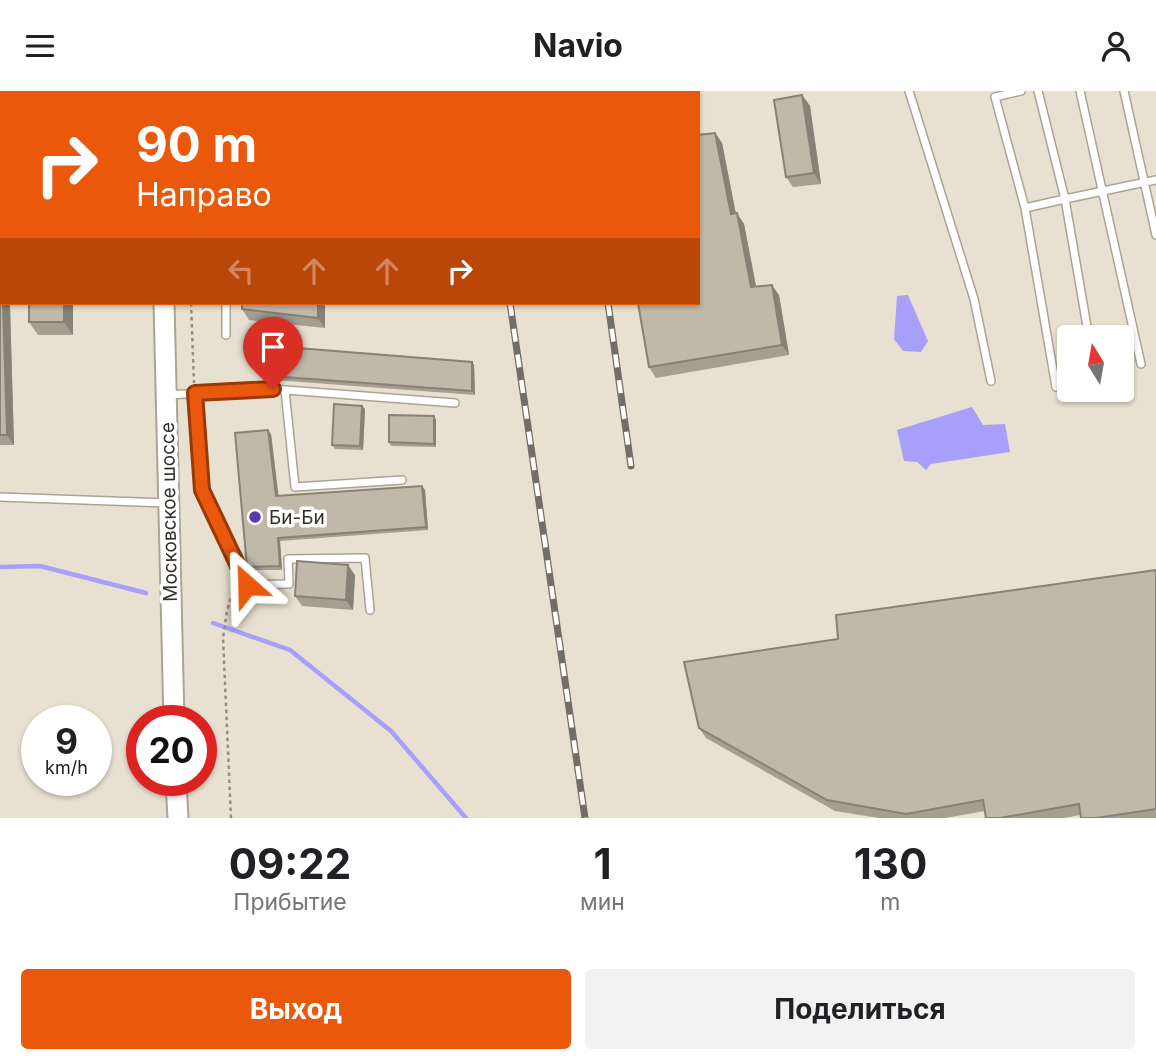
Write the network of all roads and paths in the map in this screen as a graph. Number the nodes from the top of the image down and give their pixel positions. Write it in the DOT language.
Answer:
graph roads {
  1 [pos="909,91"];
  2 [pos="1021,91"];
  3 [pos="1038,91"];
  4 [pos="1080,91"];
  5 [pos="1124,91"];
  6 [pos="1156,180"];
  7 [pos="1144,182"];
  8 [pos="1103,191"];
  9 [pos="1065,199"];
  10 [pos="1025,208"];
  11 [pos="1156,235"];
  12 [pos="164,305"];
  13 [pos="191,305"];
  14 [pos="226,305"];
  15 [pos="1087,325"];
  16 [pos="226,335"];
  17 [pos="1141,364"];
  18 [pos="991,381"];
  19 [pos="1057,387"];
  20 [pos="285,390"];
  21 [pos="195,393"];
  22 [pos="166,395"];
  23 [pos="455,403"];
  24 [pos="402,480"];
  25 [pos="0,497"];
  26 [pos="169,503"];
  27 [pos="237,565"];
  28 [pos="370,610"];
  29 [pos="174,705"];
  30 [pos="176,796"];
  31 [pos="177,818"];
  32 [pos="231,818"];
  1 -- 18 [label="lane"];
  2 -- 10 [label="lane"];
  3 -- 9 [label="lane"];
  4 -- 8 [label="lane"];
  5 -- 7 [label="lane"];
  6 -- 7 [label="lane"];
  7 -- 8 [label="lane"];
  7 -- 11 [label="lane"];
  8 -- 9 [label="lane"];
  8 -- 17 [label="lane"];
  9 -- 10 [label="lane"];
  9 -- 15 [label="lane"];
  10 -- 19 [label="lane"];
  12 -- 22 [label="main road, Московское шоссе"];
  13 -- 21 [label="path"];
  14 -- 16 [label="lane"];
  20 -- 21 [label="lane"];
  20 -- 23 [label="lane"];
  20 -- 24 [label="lane"];
  21 -- 22 [label="lane"];
  21 -- 27 [label="lane"];
  22 -- 26 [label="main road, Московское шоссе"];
  25 -- 26 [label="lane"];
  26 -- 29 [label="main road, Московское шоссе"];
  27 -- 28 [label="lane"];
  27 -- 32 [label="path"];
  30 -- 31 [label="main road"];
}
